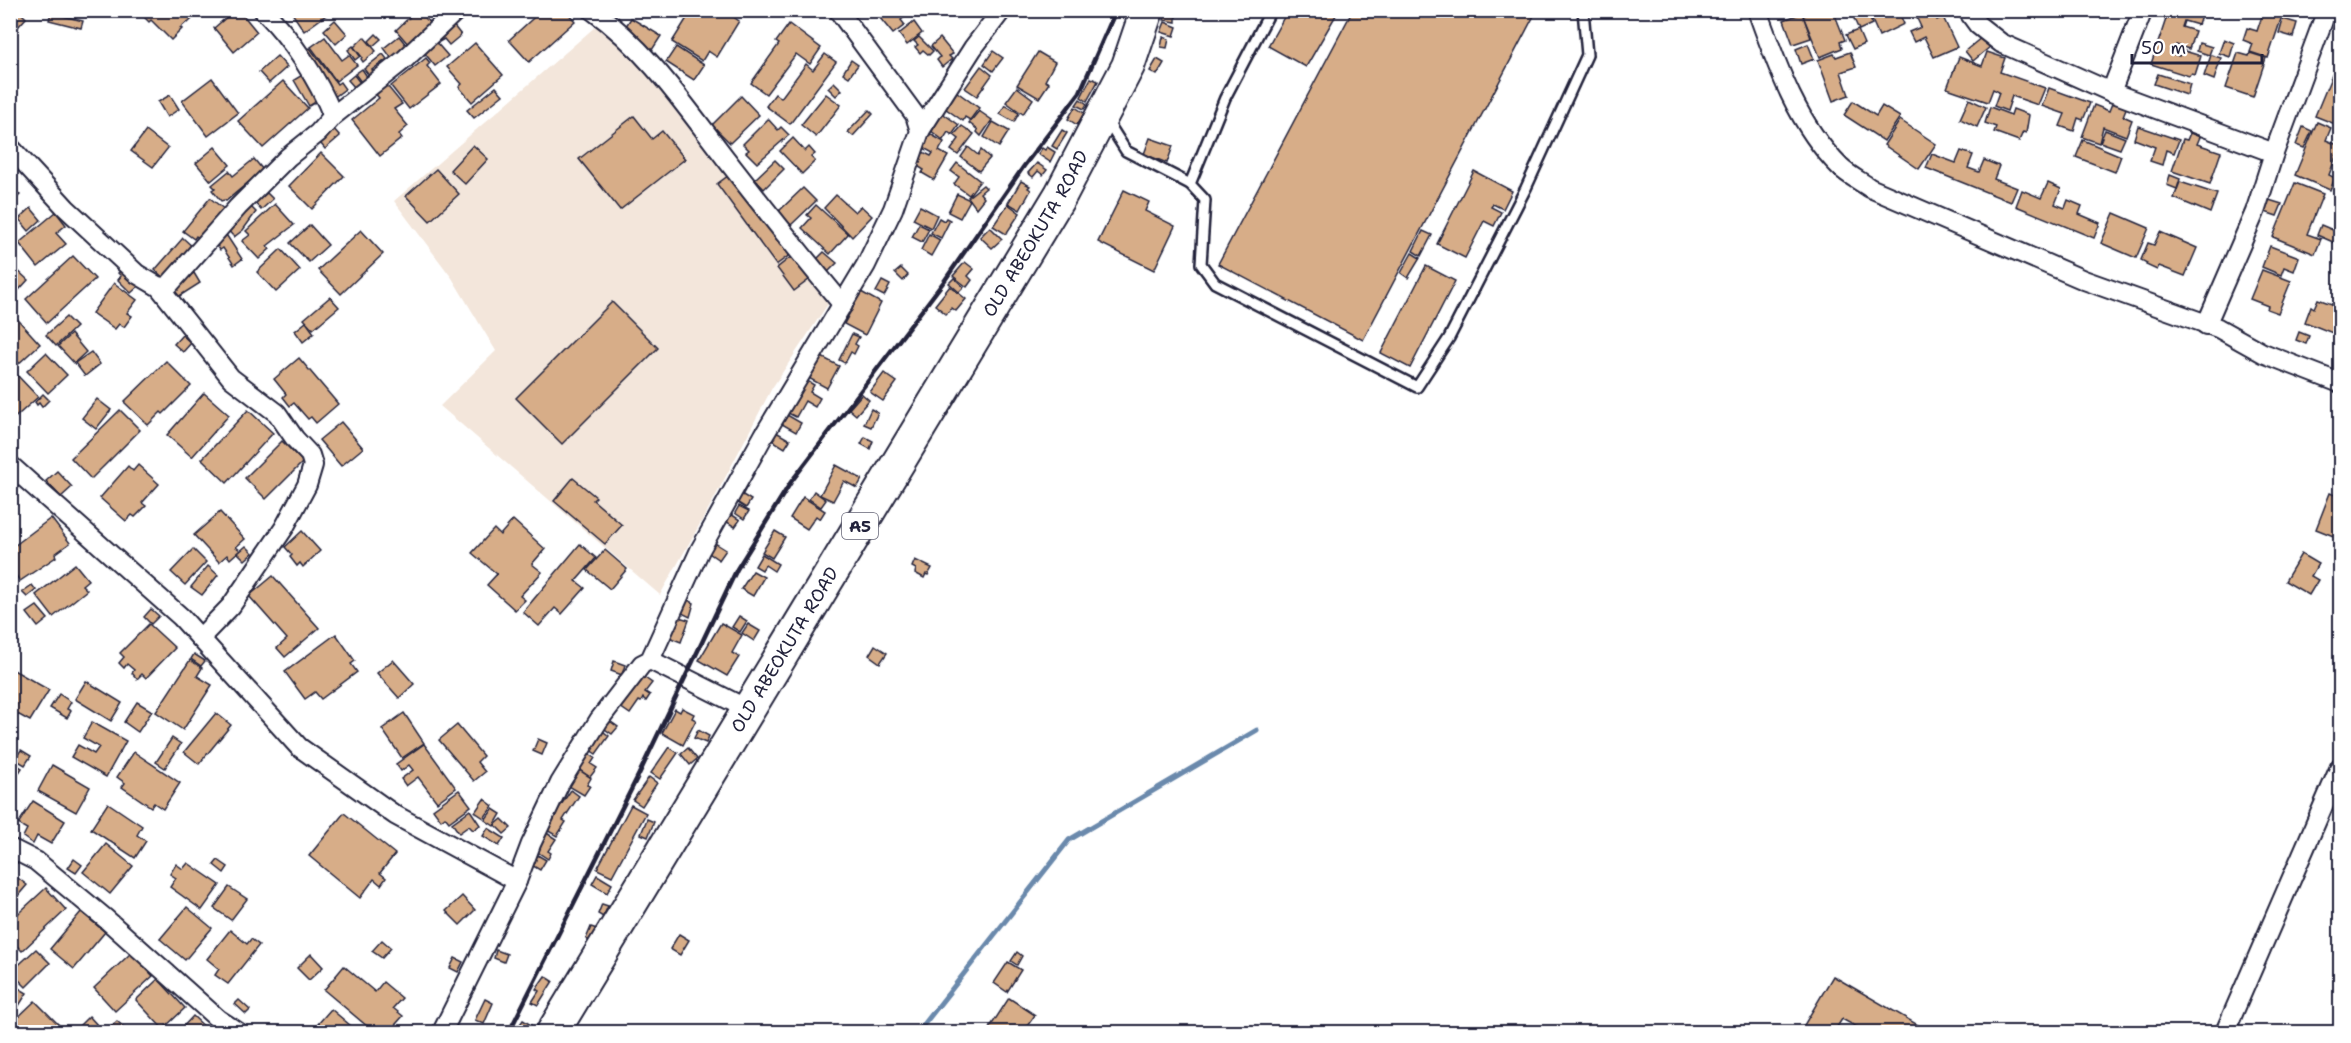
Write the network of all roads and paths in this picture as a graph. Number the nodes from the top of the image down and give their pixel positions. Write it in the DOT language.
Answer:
graph roads {
  1 [pos="263,10"];
  2 [pos="458,10"];
  3 [pos="592,10"];
  4 [pos="838,10"];
  5 [pos="1002,10"];
  6 [pos="1147,10"];
  7 [pos="1271,10"];
  8 [pos="1583,10"];
  9 [pos="1757,10"];
  10 [pos="1967,10"];
  11 [pos="2143,10"];
  12 [pos="2327,10"];
  13 [pos="2111,92"];
  14 [pos="1103,114"];
  15 [pos="333,116"];
  16 [pos="920,131"];
  17 [pos="10,147"];
  18 [pos="2274,153"];
  19 [pos="1190,184"];
  20 [pos="159,287"];
  21 [pos="843,305"];
  22 [pos="2206,325"];
  23 [pos="2340,383"];
  24 [pos="10,465"];
  25 [pos="200,638"];
  26 [pos="650,660"];
  27 [pos="749,710"];
  28 [pos="2340,767"];
  29 [pos="10,848"];
  30 [pos="518,882"];
  31 [pos="238,1032"];
  32 [pos="442,1032"];
  33 [pos="555,1032"];
  34 [pos="2225,1032"];
  1 -- 15 [label="street"];
  2 -- 15 [label="street"];
  3 -- 21 [label="street"];
  4 -- 16 [label="street"];
  5 -- 16 [label="street"];
  6 -- 14 [label="highway, OLD ABEOKUTA ROAD / A5"];
  7 -- 19 [label="lane"];
  8 -- 19 [label="lane"];
  9 -- 22 [label="street"];
  10 -- 13 [label="street"];
  11 -- 13 [label="street"];
  12 -- 18 [label="street"];
  13 -- 18 [label="street"];
  14 -- 19 [label="lane"];
  14 -- 27 [label="highway, OLD ABEOKUTA ROAD / A5"];
  15 -- 20 [label="street"];
  16 -- 21 [label="street"];
  17 -- 20 [label="street"];
  18 -- 22 [label="street"];
  20 -- 25 [label="street"];
  21 -- 26 [label="street"];
  22 -- 23 [label="street"];
  24 -- 25 [label="street"];
  25 -- 30 [label="street"];
  26 -- 27 [label="street"];
  26 -- 30 [label="street"];
  27 -- 33 [label="highway, OLD ABEOKUTA ROAD / A5"];
  28 -- 34 [label="street"];
  29 -- 31 [label="street"];
  30 -- 32 [label="street"];
}
